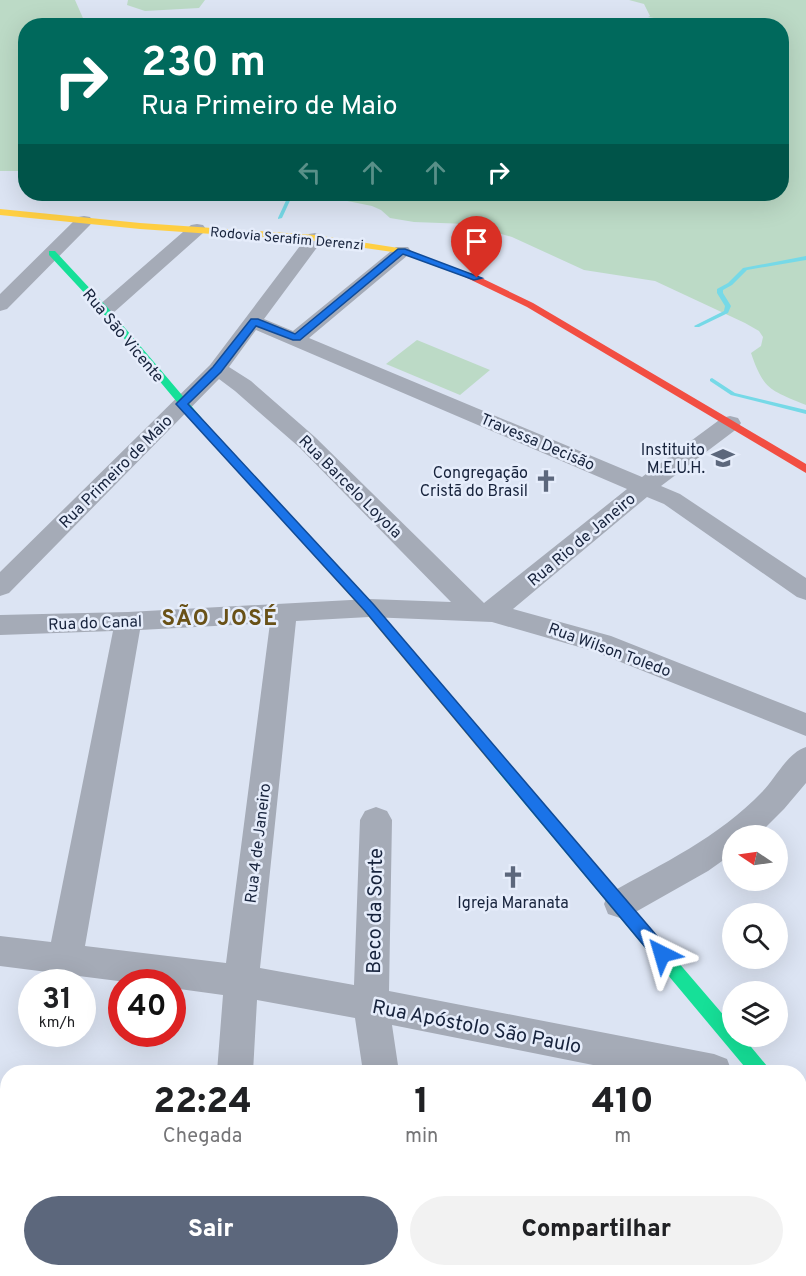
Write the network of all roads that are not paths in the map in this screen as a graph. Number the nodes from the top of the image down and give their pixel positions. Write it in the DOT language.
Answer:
graph roads {
  1 [pos="0,212"];
  2 [pos="84,221"];
  3 [pos="197,229"];
  4 [pos="315,238"];
  5 [pos="402,251"];
  6 [pos="52,254"];
  7 [pos="0,305"];
  8 [pos="105,310"];
  9 [pos="254,322"];
  10 [pos="297,338"];
  11 [pos="217,369"];
  12 [pos="182,404"];
  13 [pos="730,423"];
  14 [pos="806,469"];
  15 [pos="644,487"];
  16 [pos="0,587"];
  17 [pos="806,591"];
  18 [pos="369,608"];
  19 [pos="484,612"];
  20 [pos="284,613"];
  21 [pos="128,621"];
  22 [pos="0,626"];
  23 [pos="806,725"];
  24 [pos="806,759"];
  25 [pos="376,820"];
  26 [pos="749,825"];
  27 [pos="722,844"];
  28 [pos="620,904"];
  29 [pos="0,951"];
  30 [pos="65,960"];
  31 [pos="241,981"];
  32 [pos="371,1004"];
  33 [pos="236,1065"];
  34 [pos="380,1065"];
  35 [pos="679,1065"];
  36 [pos="754,1065"];
  1 -- 2 [label="street, Rodovia Serafim Derenzi"];
  2 -- 3 [label="street, Rodovia Serafim Derenzi"];
  2 -- 6 [label="street"];
  3 -- 4 [label="street, Rodovia Serafim Derenzi"];
  3 -- 8 [label="street"];
  4 -- 5 [label="street, Rodovia Serafim Derenzi"];
  4 -- 9 [label="street, Rua Primeiro de Maio"];
  5 -- 10 [label="street"];
  5 -- 13 [label="street, Rodovia Serafim Derenzi"];
  6 -- 7 [label="street"];
  6 -- 8 [label="street, Rua São Vicente"];
  8 -- 12 [label="street, Rua São Vicente"];
  9 -- 10 [label="street, Travessa Decisão"];
  9 -- 11 [label="street, Rua Primeiro de Maio"];
  10 -- 15 [label="street, Travessa Decisão"];
  11 -- 12 [label="street, Rua Primeiro de Maio"];
  11 -- 19 [label="street, Rua Barcelo Loyola"];
  12 -- 16 [label="street, Rua Primeiro de Maio"];
  12 -- 18 [label="street, Rua São Vicente"];
  13 -- 14 [label="street, Rodovia Serafim Derenzi"];
  13 -- 15 [label="street, Rua Rio de Janeiro"];
  15 -- 17 [label="street, Travessa Decisão"];
  15 -- 19 [label="street, Rua Rio de Janeiro"];
  18 -- 19 [label="street, Rua Wilson Toledo"];
  18 -- 20 [label="street, Rua do Canal"];
  18 -- 28 [label="street, Rua São Vicente"];
  19 -- 23 [label="street, Rua Wilson Toledo"];
  20 -- 21 [label="street, Rua do Canal"];
  20 -- 31 [label="street, Rua 4 de Janeiro"];
  21 -- 22 [label="street, Rua do Canal"];
  21 -- 30 [label="street"];
  24 -- 26 [label="street"];
  25 -- 32 [label="street, Beco da Sorte"];
  27 -- 28 [label="street"];
  28 -- 36 [label="street, Rua São Vicente"];
  29 -- 30 [label="street, Rua Apóstolo São Paulo"];
  30 -- 31 [label="street, Rua Apóstolo São Paulo"];
  31 -- 32 [label="street, Rua Apóstolo São Paulo"];
  31 -- 33 [label="street, Rua 4 de Janeiro"];
  32 -- 34 [label="street, Beco da Sorte"];
  32 -- 35 [label="street, Rua Apóstolo São Paulo"];
}
